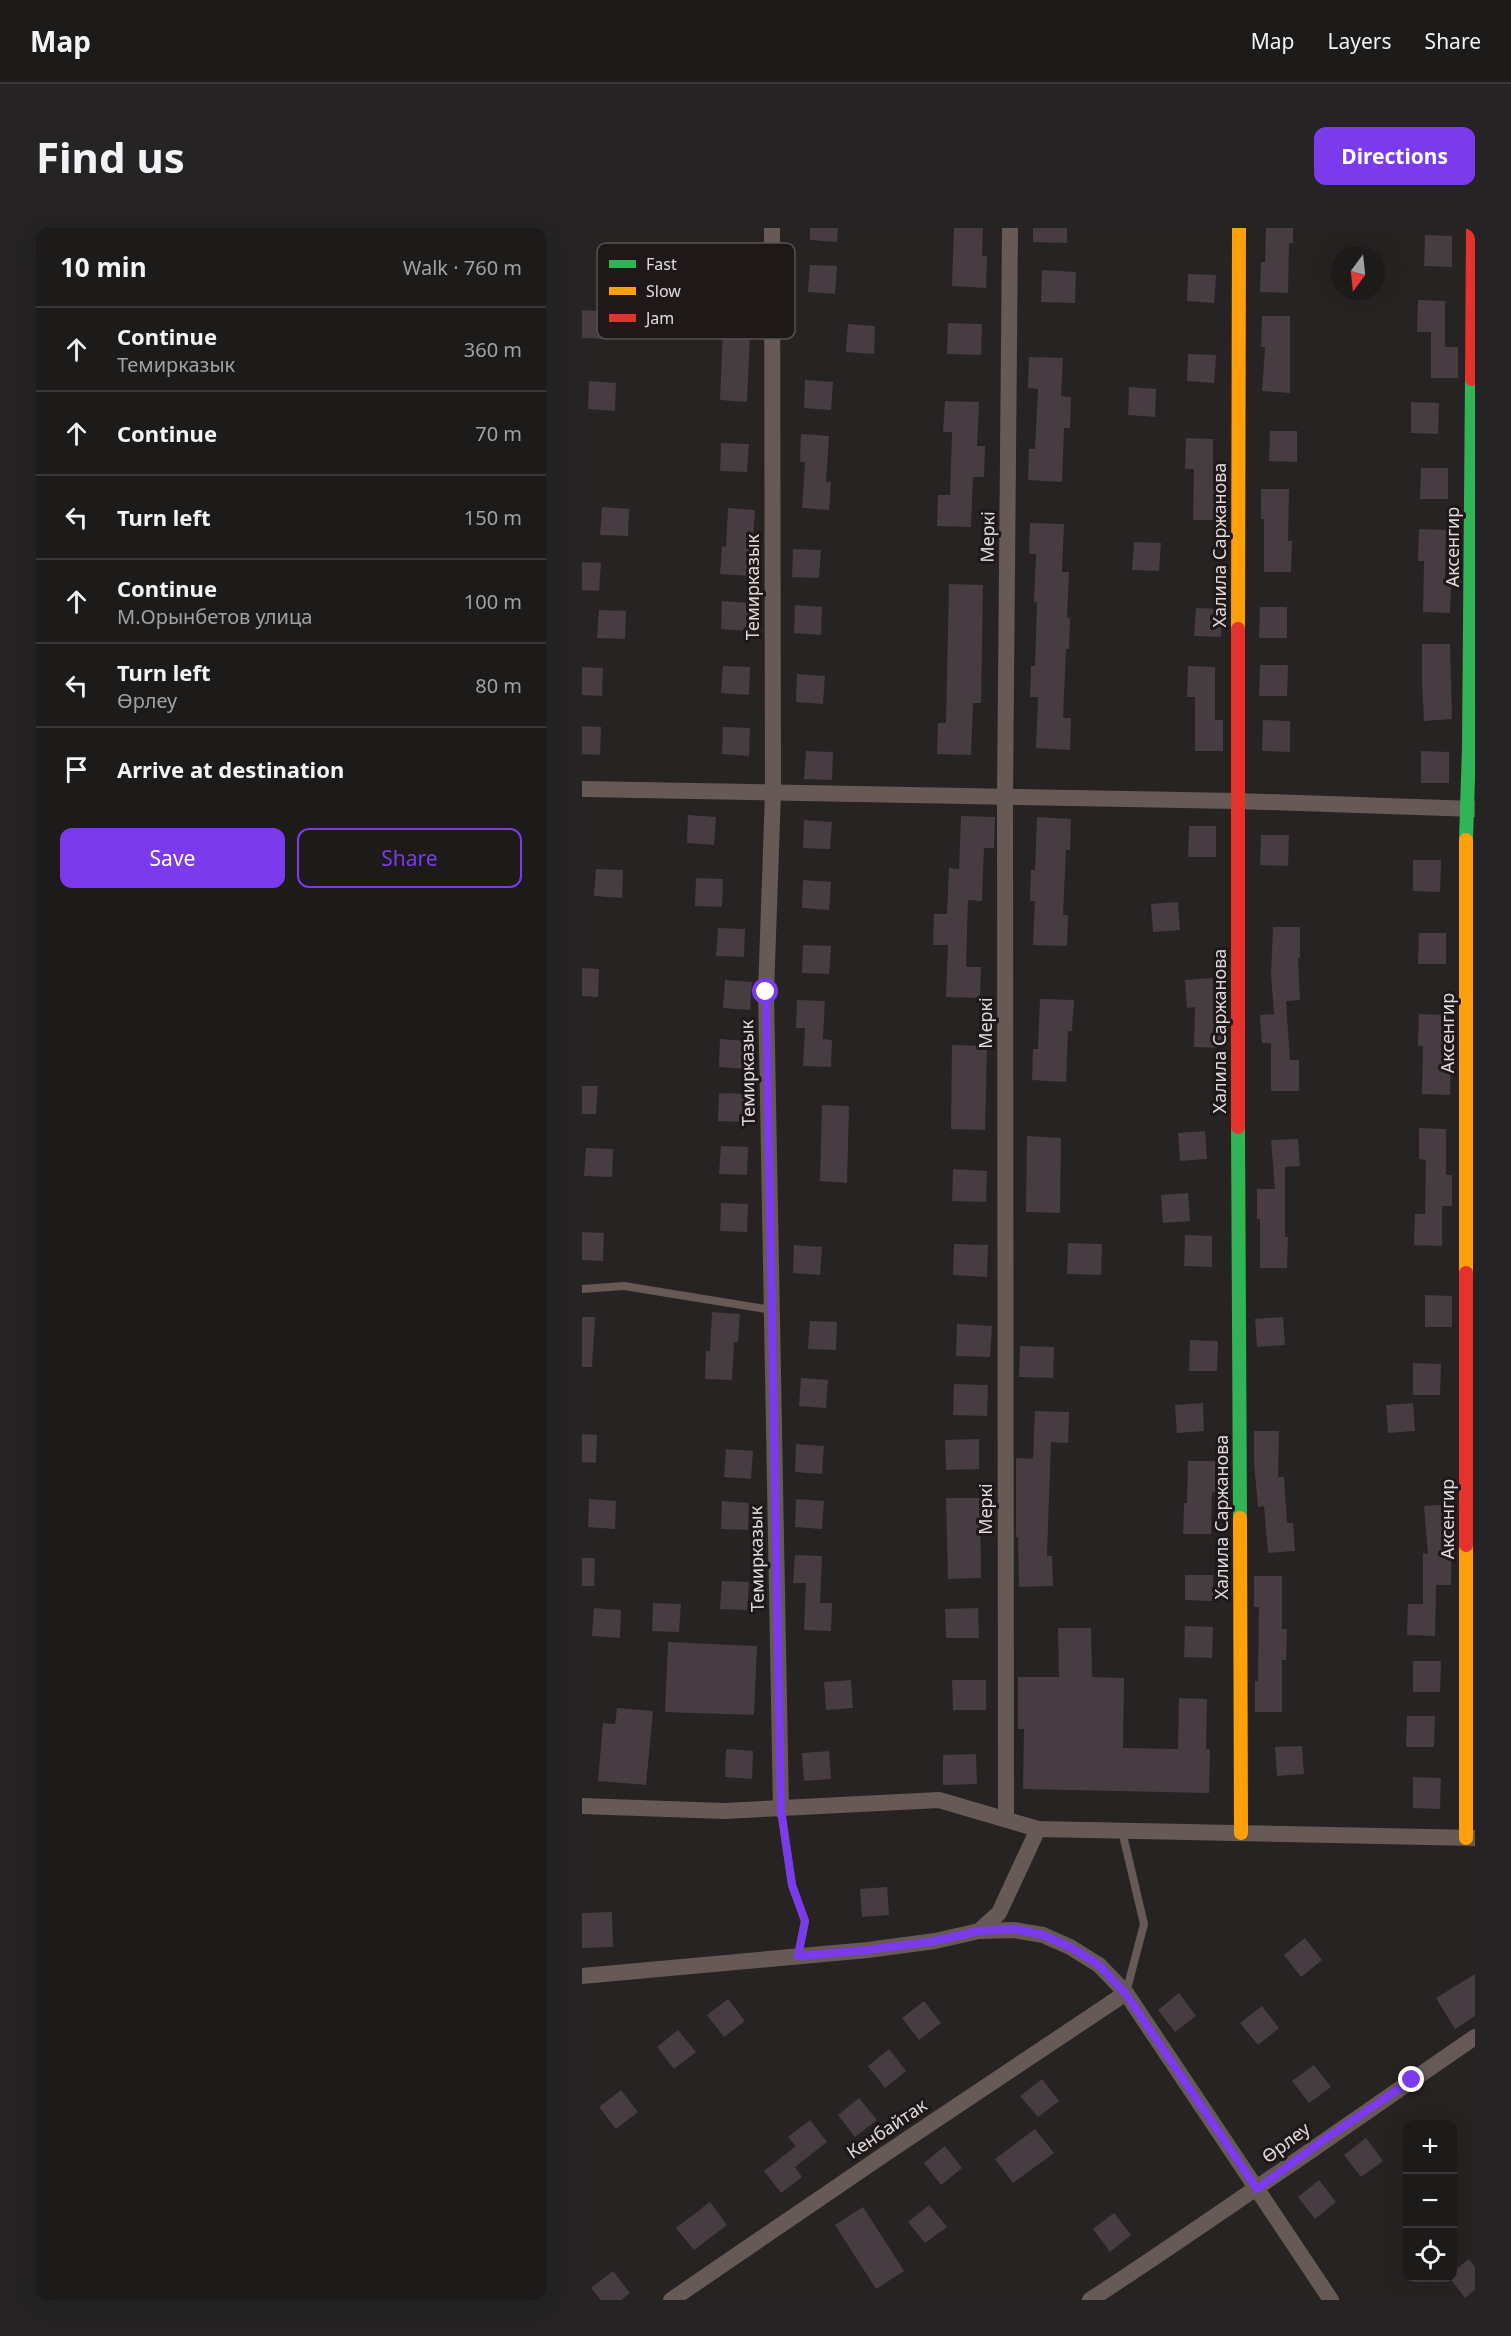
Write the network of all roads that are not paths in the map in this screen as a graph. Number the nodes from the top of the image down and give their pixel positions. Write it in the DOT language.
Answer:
graph roads {
  1 [pos="1010,228"];
  2 [pos="1239,228"];
  3 [pos="1473,228"];
  4 [pos="772,339"];
  5 [pos="582,789"];
  6 [pos="772,793"];
  7 [pos="1005,797"];
  8 [pos="1237,801"];
  9 [pos="1471,809"];
  10 [pos="582,1289"];
  11 [pos="772,1310"];
  12 [pos="582,1806"];
  13 [pos="781,1810"];
  14 [pos="1006,1818"];
  15 [pos="1038,1829"];
  16 [pos="1122,1831"];
  17 [pos="1241,1833"];
  18 [pos="1470,1838"];
  19 [pos="979,1931"];
  20 [pos="798,1956"];
  21 [pos="582,1977"];
  22 [pos="1126,1994"];
  23 [pos="1475,2037"];
  24 [pos="1257,2189"];
  25 [pos="671,2300"];
  26 [pos="1090,2300"];
  27 [pos="1331,2300"];
  1 -- 7 [label="street, Меркі"];
  2 -- 8 [label="street, Халила Саржанова"];
  3 -- 9 [label="street, Аксенгир"];
  4 -- 6 [label="street, Темирказык"];
  5 -- 6 [label="street"];
  6 -- 7 [label="street"];
  6 -- 11 [label="street, Темирказык"];
  7 -- 8 [label="street"];
  7 -- 14 [label="street, Меркі"];
  8 -- 9 [label="street"];
  8 -- 17 [label="street, Халила Саржанова"];
  9 -- 18 [label="street, Аксенгир"];
  10 -- 11 [label="lane"];
  11 -- 13 [label="street, Темирказык"];
  12 -- 13 [label="street"];
  13 -- 14 [label="street"];
  13 -- 20 [label="lane"];
  14 -- 15 [label="street"];
  15 -- 16 [label="street"];
  15 -- 19 [label="street"];
  16 -- 17 [label="street"];
  16 -- 22 [label="lane"];
  17 -- 18 [label="street"];
  19 -- 20 [label="street"];
  19 -- 22 [label="street"];
  20 -- 21 [label="street"];
  22 -- 24 [label="street"];
  22 -- 25 [label="street, Кенбайтак"];
  23 -- 24 [label="street, Өрлеу"];
  24 -- 26 [label="street, Өрлеу"];
  24 -- 27 [label="street"];
}
